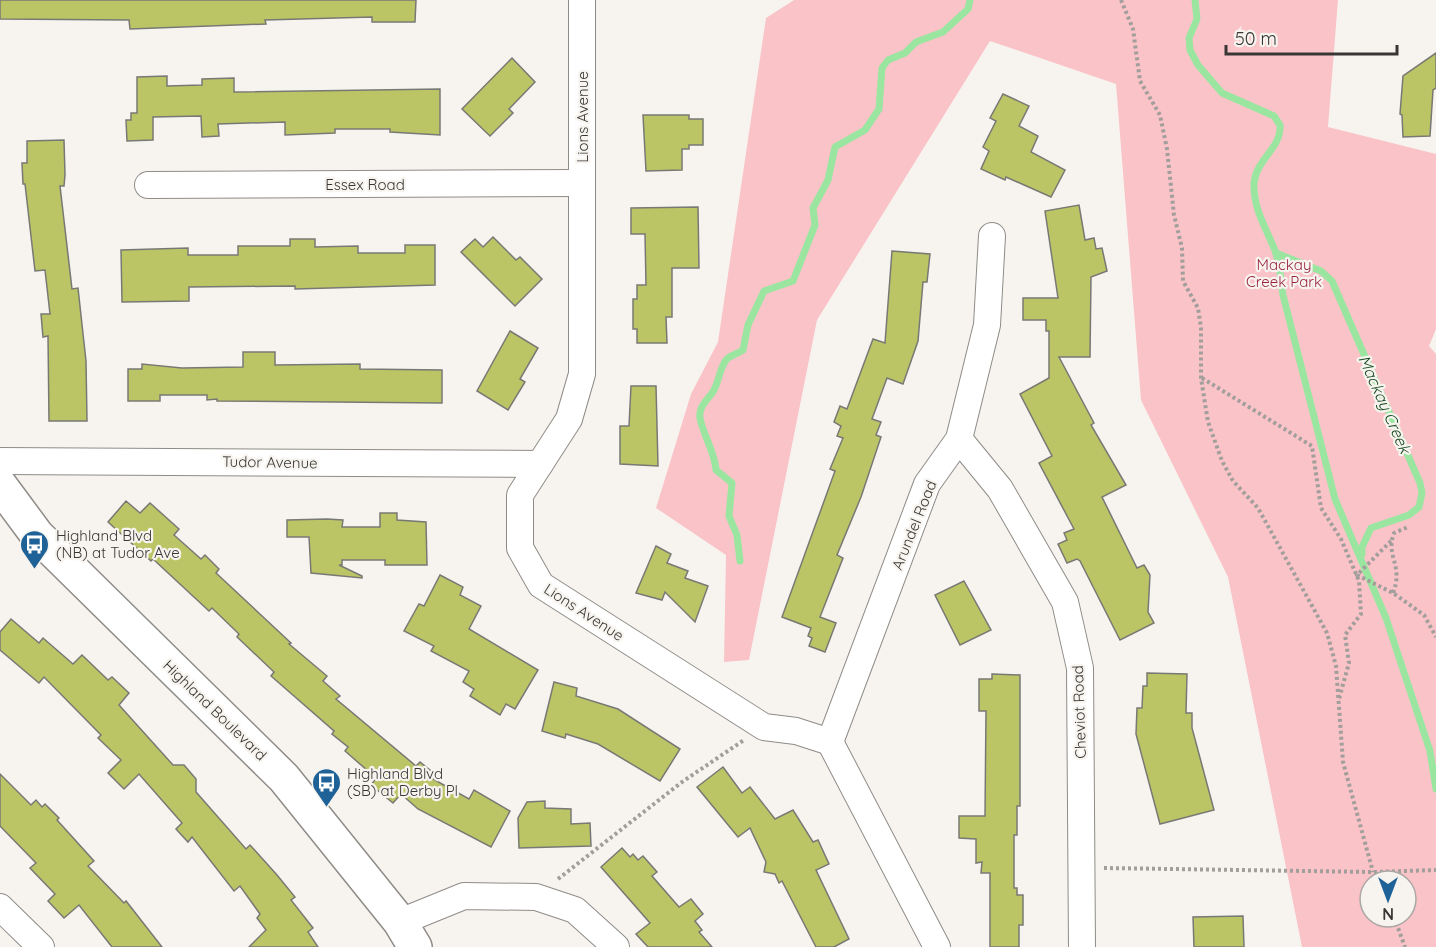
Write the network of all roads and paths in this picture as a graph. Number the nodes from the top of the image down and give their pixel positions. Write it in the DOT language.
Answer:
graph roads {
  1 [pos="582,0"];
  2 [pos="1120,0"];
  3 [pos="582,183"];
  4 [pos="148,185"];
  5 [pos="992,236"];
  6 [pos="1201,378"];
  7 [pos="959,439"];
  8 [pos="0,461"];
  9 [pos="540,464"];
  10 [pos="0,485"];
  11 [pos="1408,526"];
  12 [pos="1391,541"];
  13 [pos="1357,575"];
  14 [pos="1393,593"];
  15 [pos="1436,637"];
  16 [pos="1337,705"];
  17 [pos="764,728"];
  18 [pos="830,742"];
  19 [pos="1082,868"];
  20 [pos="1372,869"];
  21 [pos="1436,870"];
  22 [pos="1418,871"];
  23 [pos="1358,872"];
  24 [pos="536,897"];
  25 [pos="0,907"];
  26 [pos="1398,929"];
  27 [pos="408,934"];
  28 [pos="41,947"];
  29 [pos="616,947"];
  30 [pos="937,947"];
  31 [pos="1082,947"];
  32 [pos="1405,947"];
  1 -- 3 [label="street, Lions Avenue"];
  2 -- 6 [label="path"];
  3 -- 4 [label="street, Essex Road"];
  3 -- 9 [label="street, Lions Avenue"];
  5 -- 7 [label="street, Arundel Road"];
  6 -- 13 [label="path"];
  6 -- 16 [label="path"];
  7 -- 18 [label="street, Arundel Road"];
  7 -- 19 [label="street, Cheviot Road"];
  8 -- 9 [label="street, Tudor Avenue"];
  9 -- 17 [label="street, Lions Avenue"];
  10 -- 27 [label="street, Highland Boulevard"];
  11 -- 12 [label="path"];
  12 -- 13 [label="path"];
  12 -- 14 [label="path"];
  13 -- 14 [label="path"];
  13 -- 16 [label="path"];
  14 -- 15 [label="path"];
  16 -- 20 [label="path"];
  17 -- 18 [label="street, Lions Avenue"];
  17 -- 24 [label="path"];
  18 -- 30 [label="street"];
  19 -- 23 [label="path"];
  19 -- 31 [label="street, Cheviot Road"];
  21 -- 22 [label="path"];
  24 -- 27 [label="street"];
  24 -- 29 [label="street"];
  25 -- 28 [label="street"];
  26 -- 32 [label="path"];
}
